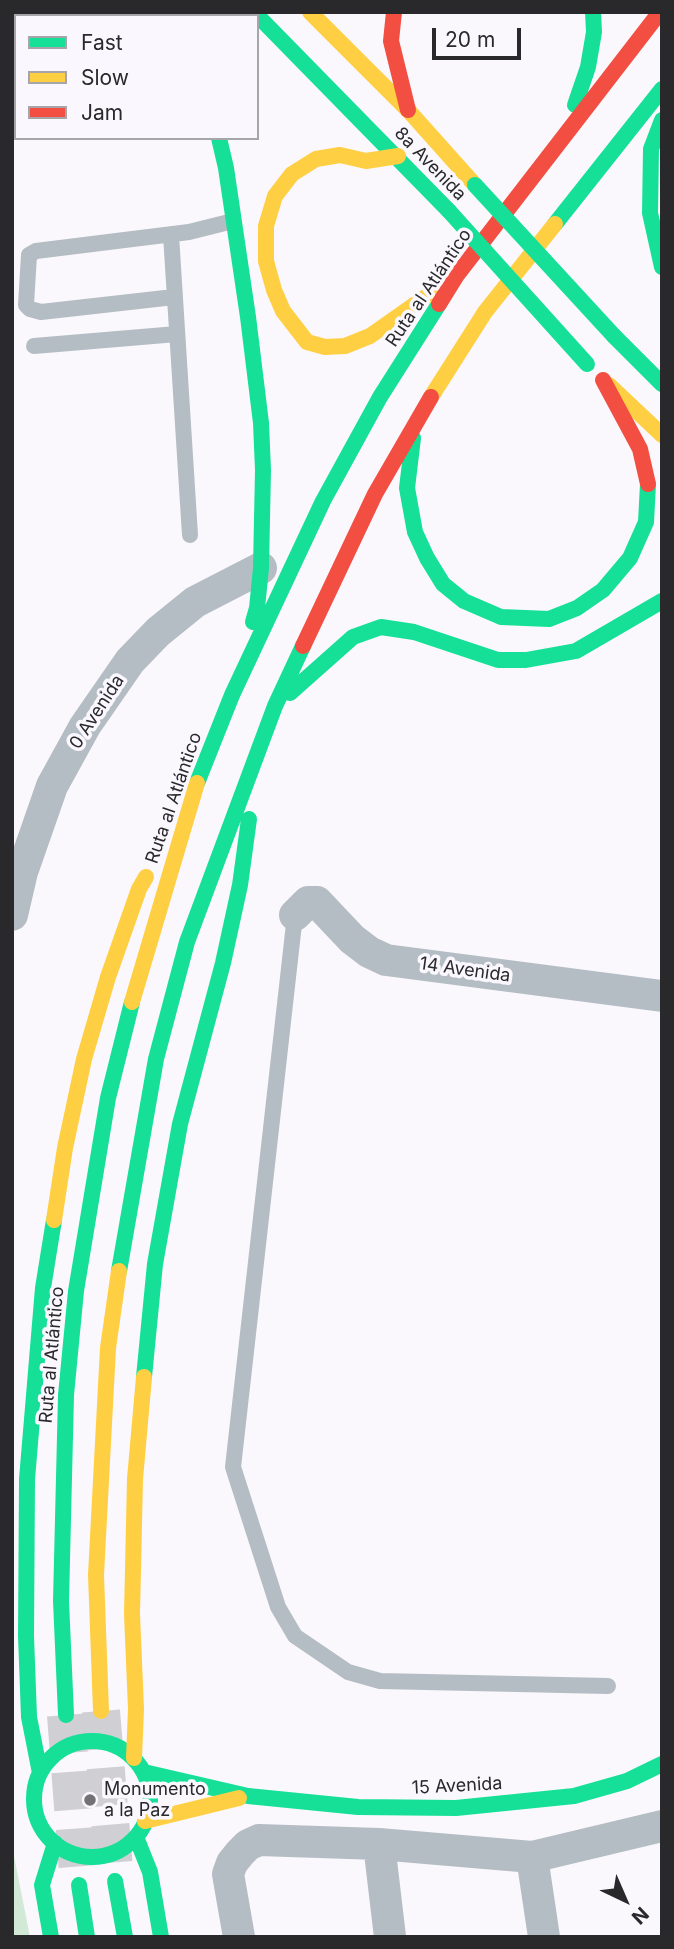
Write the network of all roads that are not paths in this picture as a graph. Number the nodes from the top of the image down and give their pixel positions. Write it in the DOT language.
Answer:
graph roads {
  1 [pos="310,12"];
  2 [pos="394,12"];
  3 [pos="593,12"];
  4 [pos="660,12"];
  5 [pos="259,17"];
  6 [pos="662,89"];
  7 [pos="408,110"];
  8 [pos="662,120"];
  9 [pos="565,135"];
  10 [pos="219,140"];
  11 [pos="398,156"];
  12 [pos="233,221"];
  13 [pos="171,234"];
  14 [pos="662,267"];
  15 [pos="457,275"];
  16 [pos="174,296"];
  17 [pos="177,334"];
  18 [pos="34,346"];
  19 [pos="603,380"];
  20 [pos="662,384"];
  21 [pos="415,424"];
  22 [pos="662,435"];
  23 [pos="190,535"];
  24 [pos="261,568"];
  25 [pos="662,601"];
  26 [pos="232,695"];
  27 [pos="275,706"];
  28 [pos="257,753"];
  29 [pos="192,796"];
  30 [pos="12,915"];
  31 [pos="295,915"];
  32 [pos="662,996"];
  33 [pos="608,1686"];
  34 [pos="101,1711"];
  35 [pos="66,1715"];
  36 [pos="134,1758"];
  37 [pos="662,1764"];
  38 [pos="144,1772"];
  39 [pos="33,1781"];
  40 [pos="248,1796"];
  41 [pos="358,1807"];
  42 [pos="145,1821"];
  43 [pos="662,1826"];
  44 [pos="136,1837"];
  45 [pos="55,1843"];
  46 [pos="368,1843"];
  47 [pos="532,1857"];
  48 [pos="115,1881"];
  49 [pos="79,1885"];
  50 [pos="51,1937"];
  51 [pos="87,1937"];
  52 [pos="125,1937"];
  53 [pos="160,1937"];
  54 [pos="239,1937"];
  55 [pos="390,1937"];
  56 [pos="544,1937"];
  1 -- 7 [label="main road, 8a Avenida"];
  2 -- 7 [label="main road"];
  3 -- 9 [label="main road"];
  4 -- 9 [label="main road, Ruta al Atlántico"];
  5 -- 11 [label="main road, 8a Avenida"];
  6 -- 21 [label="main road"];
  7 -- 20 [label="main road, 8a Avenida, bridge"];
  8 -- 14 [label="main road"];
  9 -- 15 [label="main road, Ruta al Atlántico"];
  10 -- 12 [label="main road"];
  11 -- 15 [label="main road"];
  11 -- 19 [label="main road, 8a Avenida, bridge"];
  12 -- 13 [label="lane"];
  12 -- 24 [label="main road"];
  13 -- 16 [label="lane"];
  13 -- 16 [label="lane"];
  15 -- 26 [label="main road, Ruta al Atlántico"];
  16 -- 17 [label="lane"];
  17 -- 18 [label="lane"];
  17 -- 23 [label="lane"];
  19 -- 21 [label="main road"];
  19 -- 22 [label="main road, 8a Avenida"];
  21 -- 27 [label="main road"];
  24 -- 26 [label="main road"];
  24 -- 30 [label="street, 0 Avenida"];
  25 -- 27 [label="main road"];
  26 -- 29 [label="main road, Ruta al Atlántico"];
  27 -- 28 [label="main road"];
  28 -- 34 [label="main road"];
  28 -- 36 [label="main road"];
  29 -- 35 [label="main road, Ruta al Atlántico"];
  29 -- 39 [label="main road"];
  31 -- 32 [label="street, 14 Avenida"];
  31 -- 33 [label="lane"];
  36 -- 38 [label="main road"];
  36 -- 39 [label="main road"];
  37 -- 41 [label="main road, 15 Avenida"];
  38 -- 40 [label="main road, 15 Avenida"];
  38 -- 42 [label="main road"];
  39 -- 45 [label="main road"];
  40 -- 41 [label="main road, 15 Avenida"];
  40 -- 42 [label="main road, 15 Avenida"];
  41 -- 46 [label="street"];
  42 -- 44 [label="main road"];
  43 -- 47 [label="street"];
  44 -- 45 [label="main road"];
  44 -- 53 [label="main road"];
  45 -- 50 [label="main road"];
  46 -- 47 [label="street"];
  46 -- 54 [label="street"];
  46 -- 55 [label="street"];
  47 -- 56 [label="street"];
  48 -- 52 [label="main road"];
  49 -- 51 [label="main road"];
}
